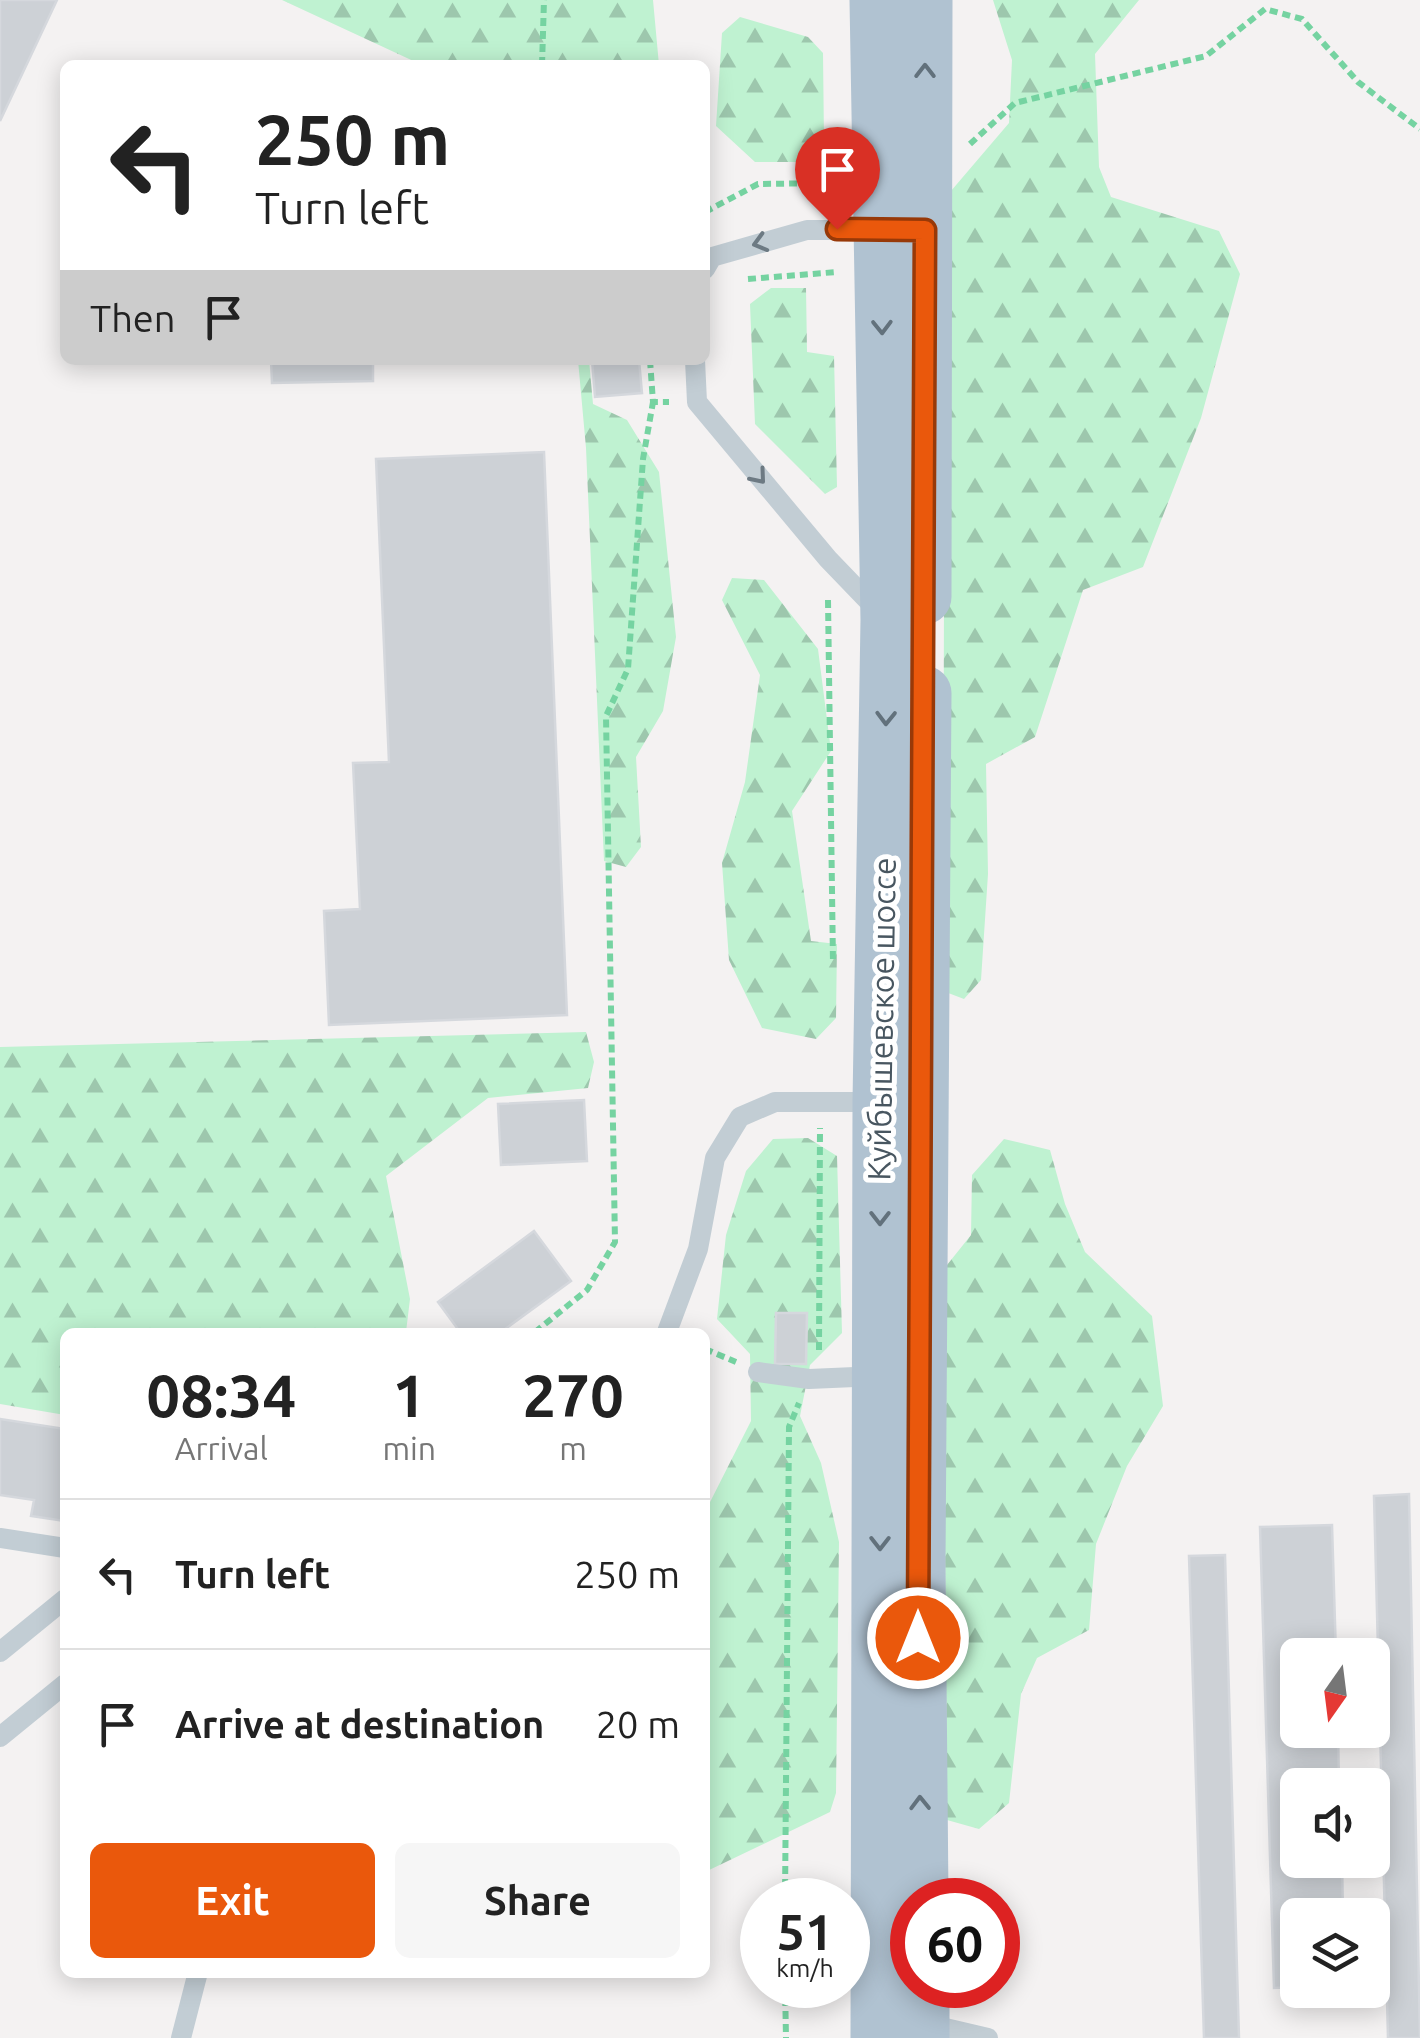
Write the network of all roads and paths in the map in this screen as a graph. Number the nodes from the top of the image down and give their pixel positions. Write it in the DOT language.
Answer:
graph roads {
  1 [pos="544,0"];
  2 [pos="885,5"];
  3 [pos="542,60"];
  4 [pos="1420,129"];
  5 [pos="969,145"];
  6 [pos="838,183"];
  7 [pos="710,209"];
  8 [pos="903,230"];
  9 [pos="710,260"];
  10 [pos="650,365"];
  11 [pos="695,365"];
  12 [pos="653,402"];
  13 [pos="696,402"];
  14 [pos="828,559"];
  15 [pos="888,620"];
  16 [pos="833,966"];
  17 [pos="820,1102"];
  18 [pos="880,1102"];
  19 [pos="540,1328"];
  20 [pos="668,1328"];
  21 [pos="758,1372"];
  22 [pos="880,1376"];
  23 [pos="809,1378"];
  24 [pos="0,1538"];
  25 [pos="60,1547"];
  26 [pos="60,1603"];
  27 [pos="0,1652"];
  28 [pos="60,1688"];
  29 [pos="0,1737"];
  30 [pos="785,1878"];
  31 [pos="921,1878"];
  32 [pos="196,1978"];
  33 [pos="785,2008"];
  34 [pos="911,2021"];
  35 [pos="181,2038"];
  36 [pos="786,2038"];
  37 [pos="988,2038"];
  1 -- 3 [label="path"];
  2 -- 8 [label="main road, Куйбышевское шоссе"];
  4 -- 5 [label="path"];
  6 -- 7 [label="path"];
  8 -- 9 [label="lane, one-way"];
  8 -- 15 [label="main road, Куйбышевское шоссе, one-way"];
  31 -- 8 [label="main road, Куйбышевское шоссе, one-way"];
  10 -- 12 [label="path"];
  11 -- 13 [label="lane"];
  12 -- 13 [label="path"];
  12 -- 19 [label="path"];
  13 -- 14 [label="lane, one-way"];
  14 -- 15 [label="lane"];
  14 -- 16 [label="path"];
  15 -- 18 [label="main road, Куйбышевское шоссе, one-way"];
  17 -- 18 [label="lane"];
  17 -- 20 [label="lane"];
  17 -- 23 [label="path"];
  18 -- 22 [label="main road, Куйбышевское шоссе, one-way"];
  21 -- 23 [label="lane"];
  22 -- 23 [label="lane"];
  22 -- 34 [label="main road, Куйбышевское шоссе, one-way"];
  23 -- 30 [label="path"];
  24 -- 25 [label="lane"];
  26 -- 27 [label="lane"];
  28 -- 29 [label="lane"];
  32 -- 35 [label="lane"];
  33 -- 36 [label="path"];
  34 -- 37 [label="lane"];
}
